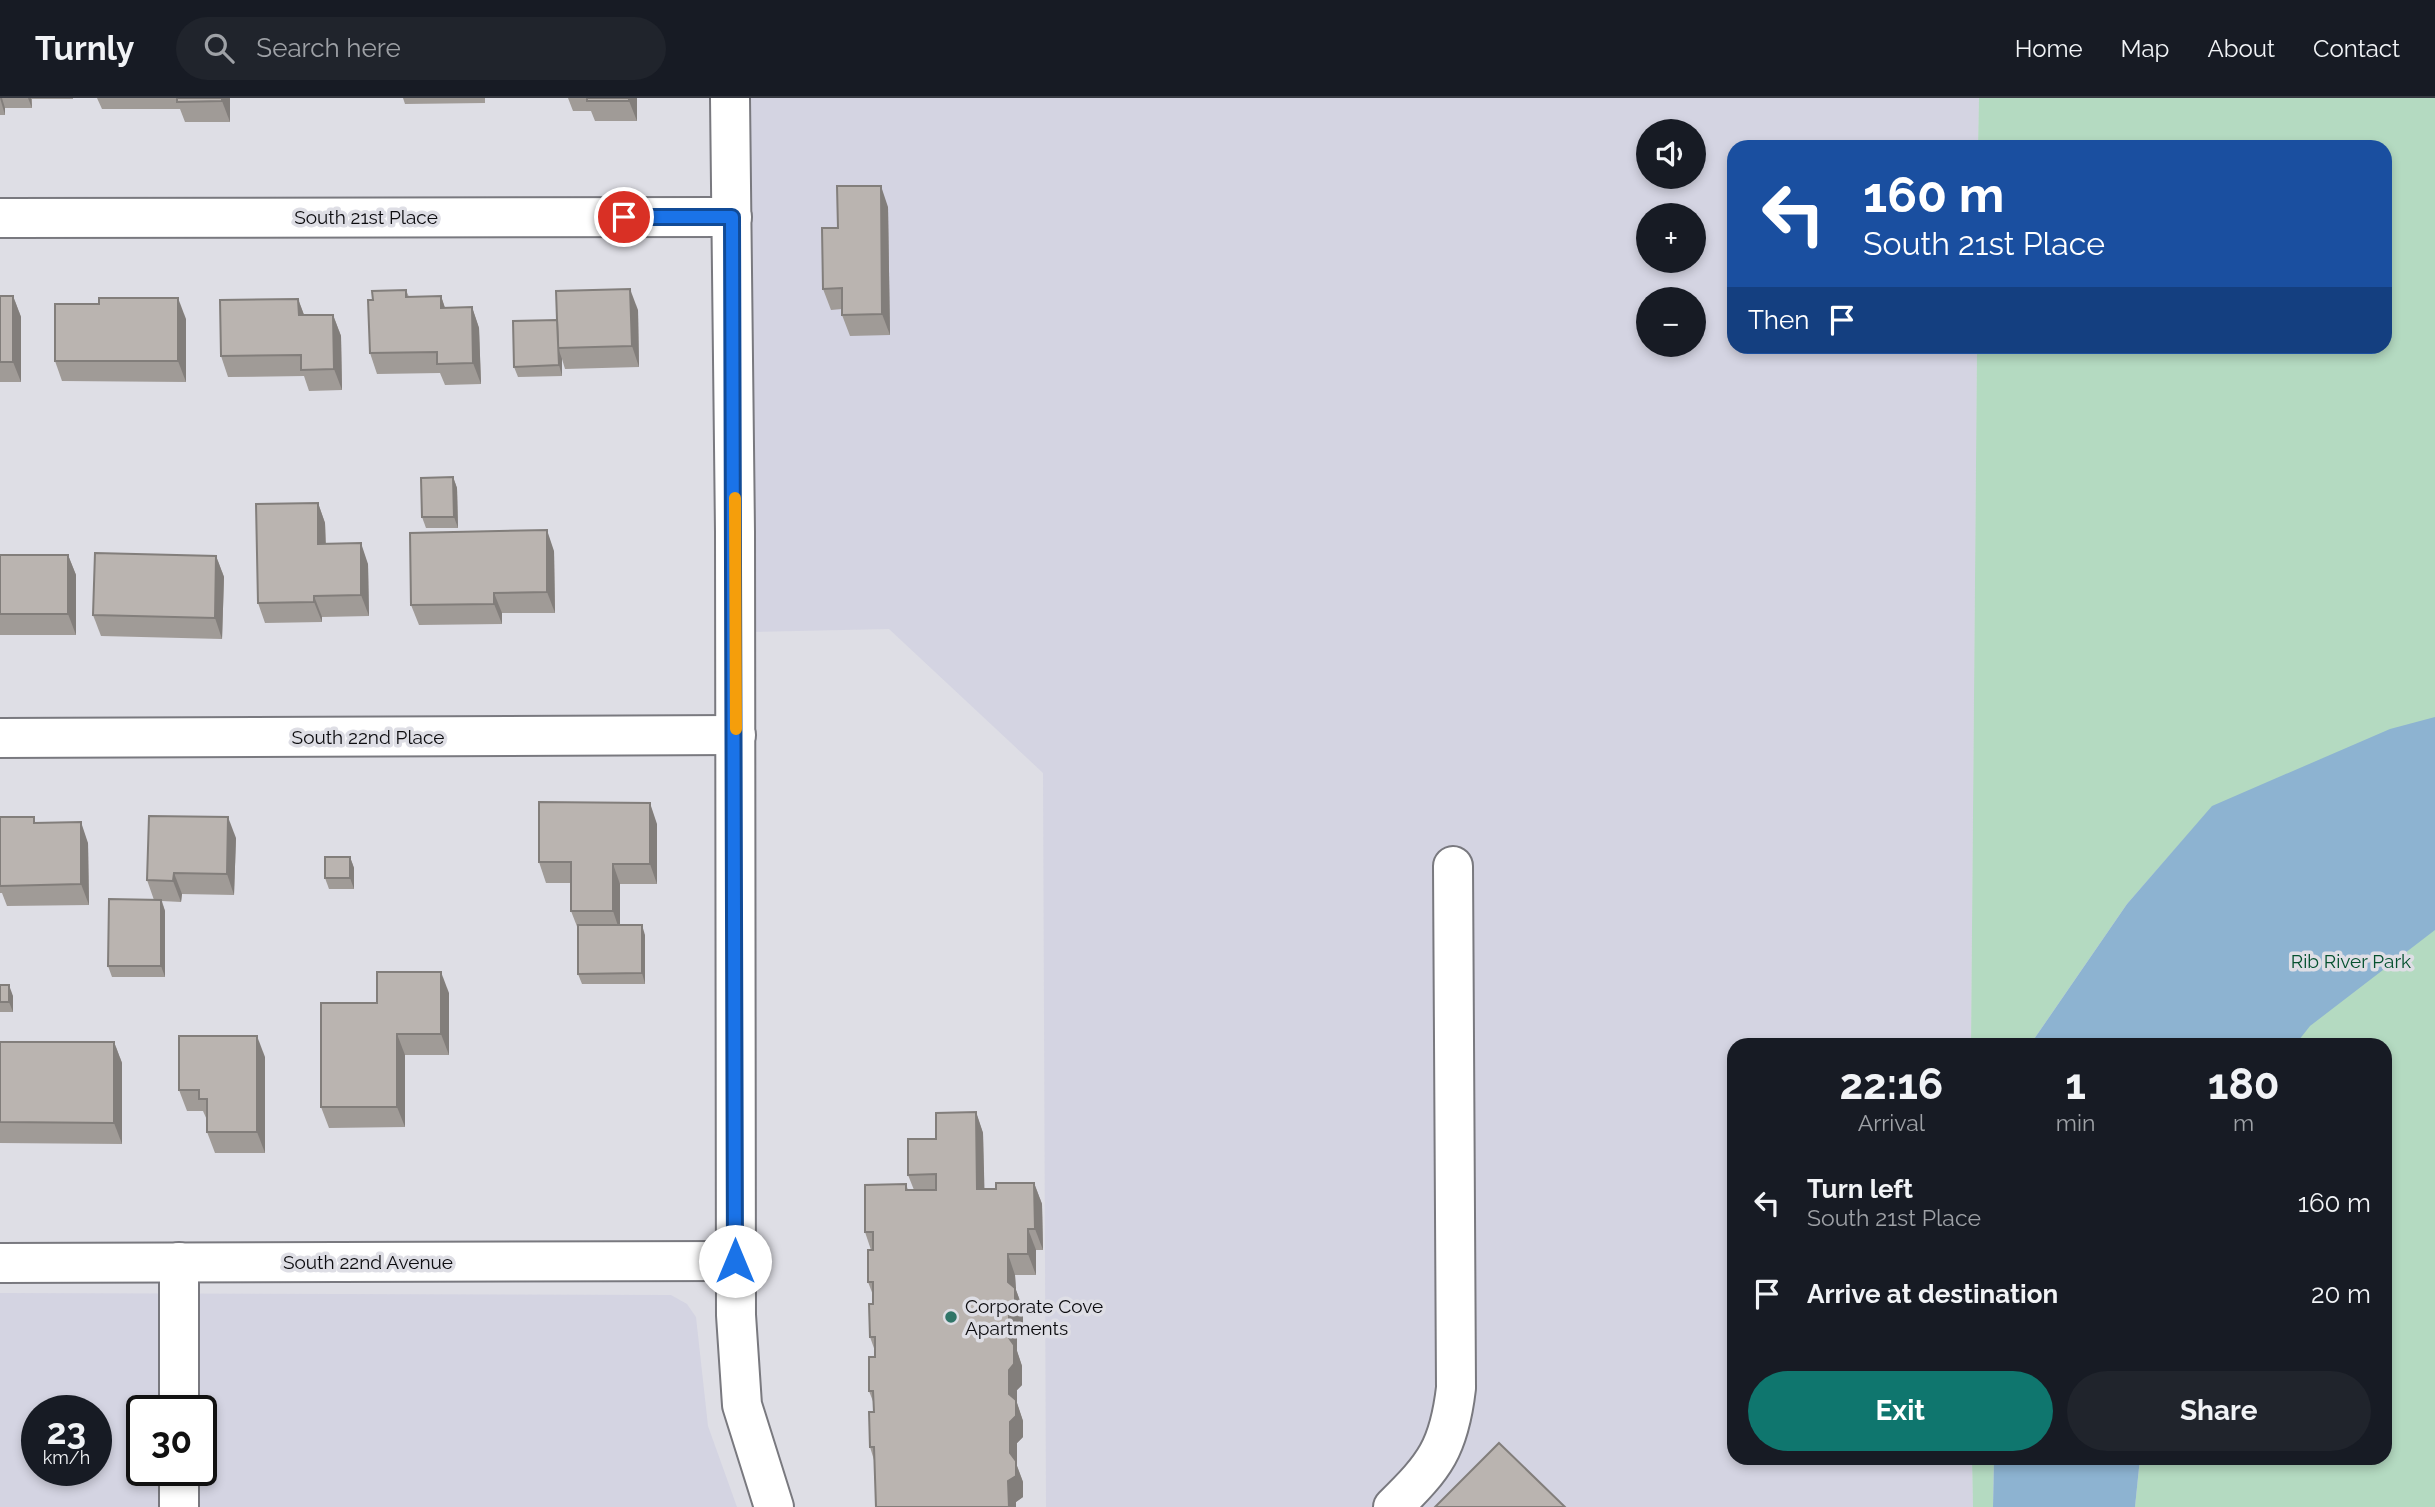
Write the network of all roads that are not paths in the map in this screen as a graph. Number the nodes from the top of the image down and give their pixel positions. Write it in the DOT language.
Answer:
graph roads {
  1 [pos="730,98"];
  2 [pos="732,217"];
  3 [pos="0,218"];
  4 [pos="736,735"];
  5 [pos="0,738"];
  6 [pos="1453,866"];
  7 [pos="735,1261"];
  8 [pos="179,1262"];
  9 [pos="0,1263"];
  10 [pos="178,1395"];
  11 [pos="179,1486"];
  12 [pos="179,1507"];
  13 [pos="774,1507"];
  14 [pos="1393,1507"];
  1 -- 2 [label="street"];
  2 -- 3 [label="street, South 21st Place"];
  2 -- 4 [label="street"];
  4 -- 5 [label="street, South 22nd Place"];
  4 -- 7 [label="street"];
  6 -- 14 [label="street"];
  7 -- 8 [label="street, South 22nd Avenue"];
  7 -- 13 [label="street"];
  8 -- 9 [label="street, South 22nd Avenue"];
  8 -- 10 [label="street"];
  11 -- 12 [label="street"];
}
